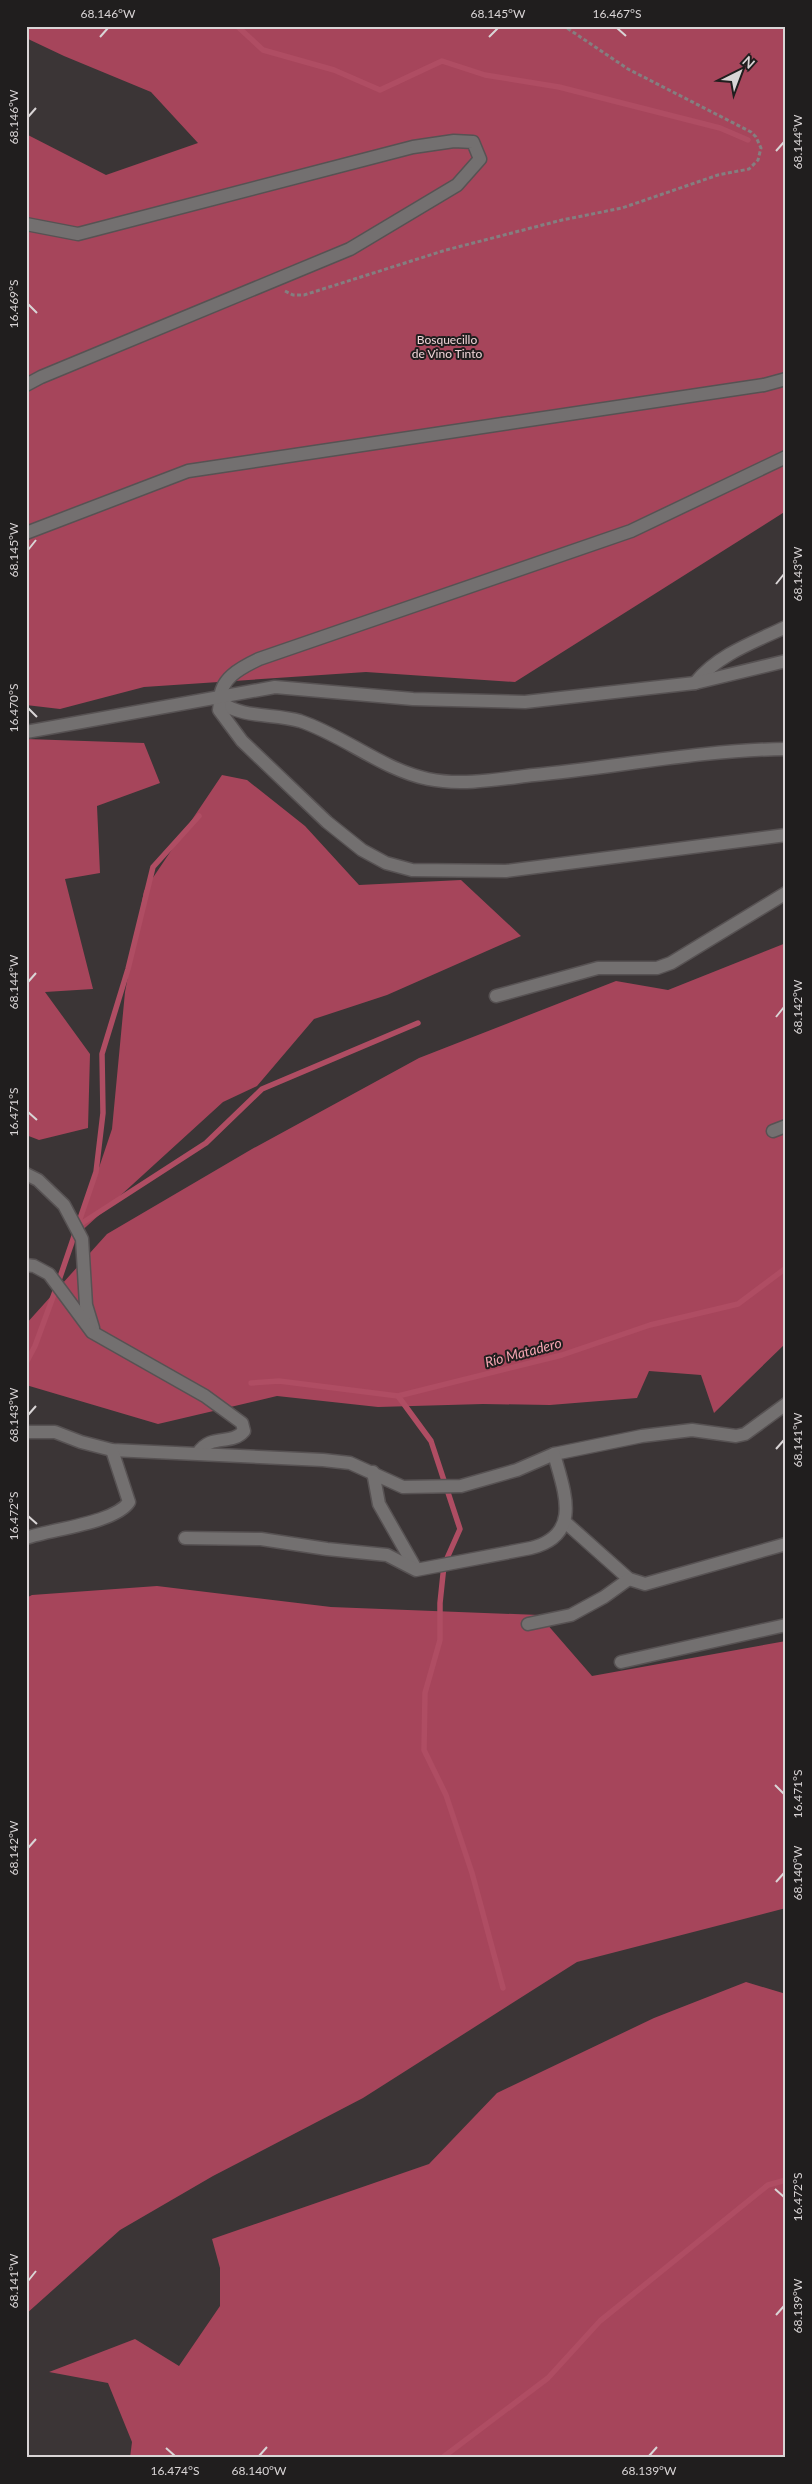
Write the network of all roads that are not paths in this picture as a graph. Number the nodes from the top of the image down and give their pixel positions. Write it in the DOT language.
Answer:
graph roads {
  1 [pos="26,224"];
  2 [pos="786,379"];
  3 [pos="26,386"];
  4 [pos="786,458"];
  5 [pos="26,533"];
  6 [pos="786,627"];
  7 [pos="786,661"];
  8 [pos="695,683"];
  9 [pos="220,699"];
  10 [pos="26,732"];
  11 [pos="786,749"];
  12 [pos="786,835"];
  13 [pos="786,893"];
  14 [pos="496,996"];
  15 [pos="786,1126"];
  16 [pos="773,1131"];
  17 [pos="26,1174"];
  18 [pos="26,1265"];
  19 [pos="94,1333"];
  20 [pos="786,1404"];
  21 [pos="26,1432"];
  22 [pos="112,1450"];
  23 [pos="198,1453"];
  24 [pos="554,1454"];
  25 [pos="373,1472"];
  26 [pos="564,1522"];
  27 [pos="26,1538"];
  28 [pos="185,1538"];
  29 [pos="786,1544"];
  30 [pos="416,1570"];
  31 [pos="629,1579"];
  32 [pos="528,1624"];
  33 [pos="786,1625"];
  34 [pos="621,1662"];
  1 -- 3 [label="street"];
  2 -- 5 [label="street"];
  4 -- 9 [label="street"];
  6 -- 8 [label="street"];
  7 -- 8 [label="street"];
  8 -- 9 [label="street"];
  9 -- 10 [label="street"];
  9 -- 11 [label="street"];
  9 -- 12 [label="street"];
  13 -- 14 [label="street"];
  15 -- 16 [label="street"];
  17 -- 19 [label="street"];
  18 -- 19 [label="street"];
  19 -- 23 [label="street"];
  20 -- 24 [label="street"];
  21 -- 22 [label="street"];
  22 -- 23 [label="street"];
  22 -- 27 [label="street"];
  23 -- 25 [label="street"];
  24 -- 25 [label="street"];
  24 -- 26 [label="street"];
  25 -- 30 [label="street"];
  26 -- 30 [label="street"];
  26 -- 31 [label="street"];
  28 -- 30 [label="street"];
  29 -- 31 [label="street"];
  31 -- 32 [label="street"];
  33 -- 34 [label="street"];
}
